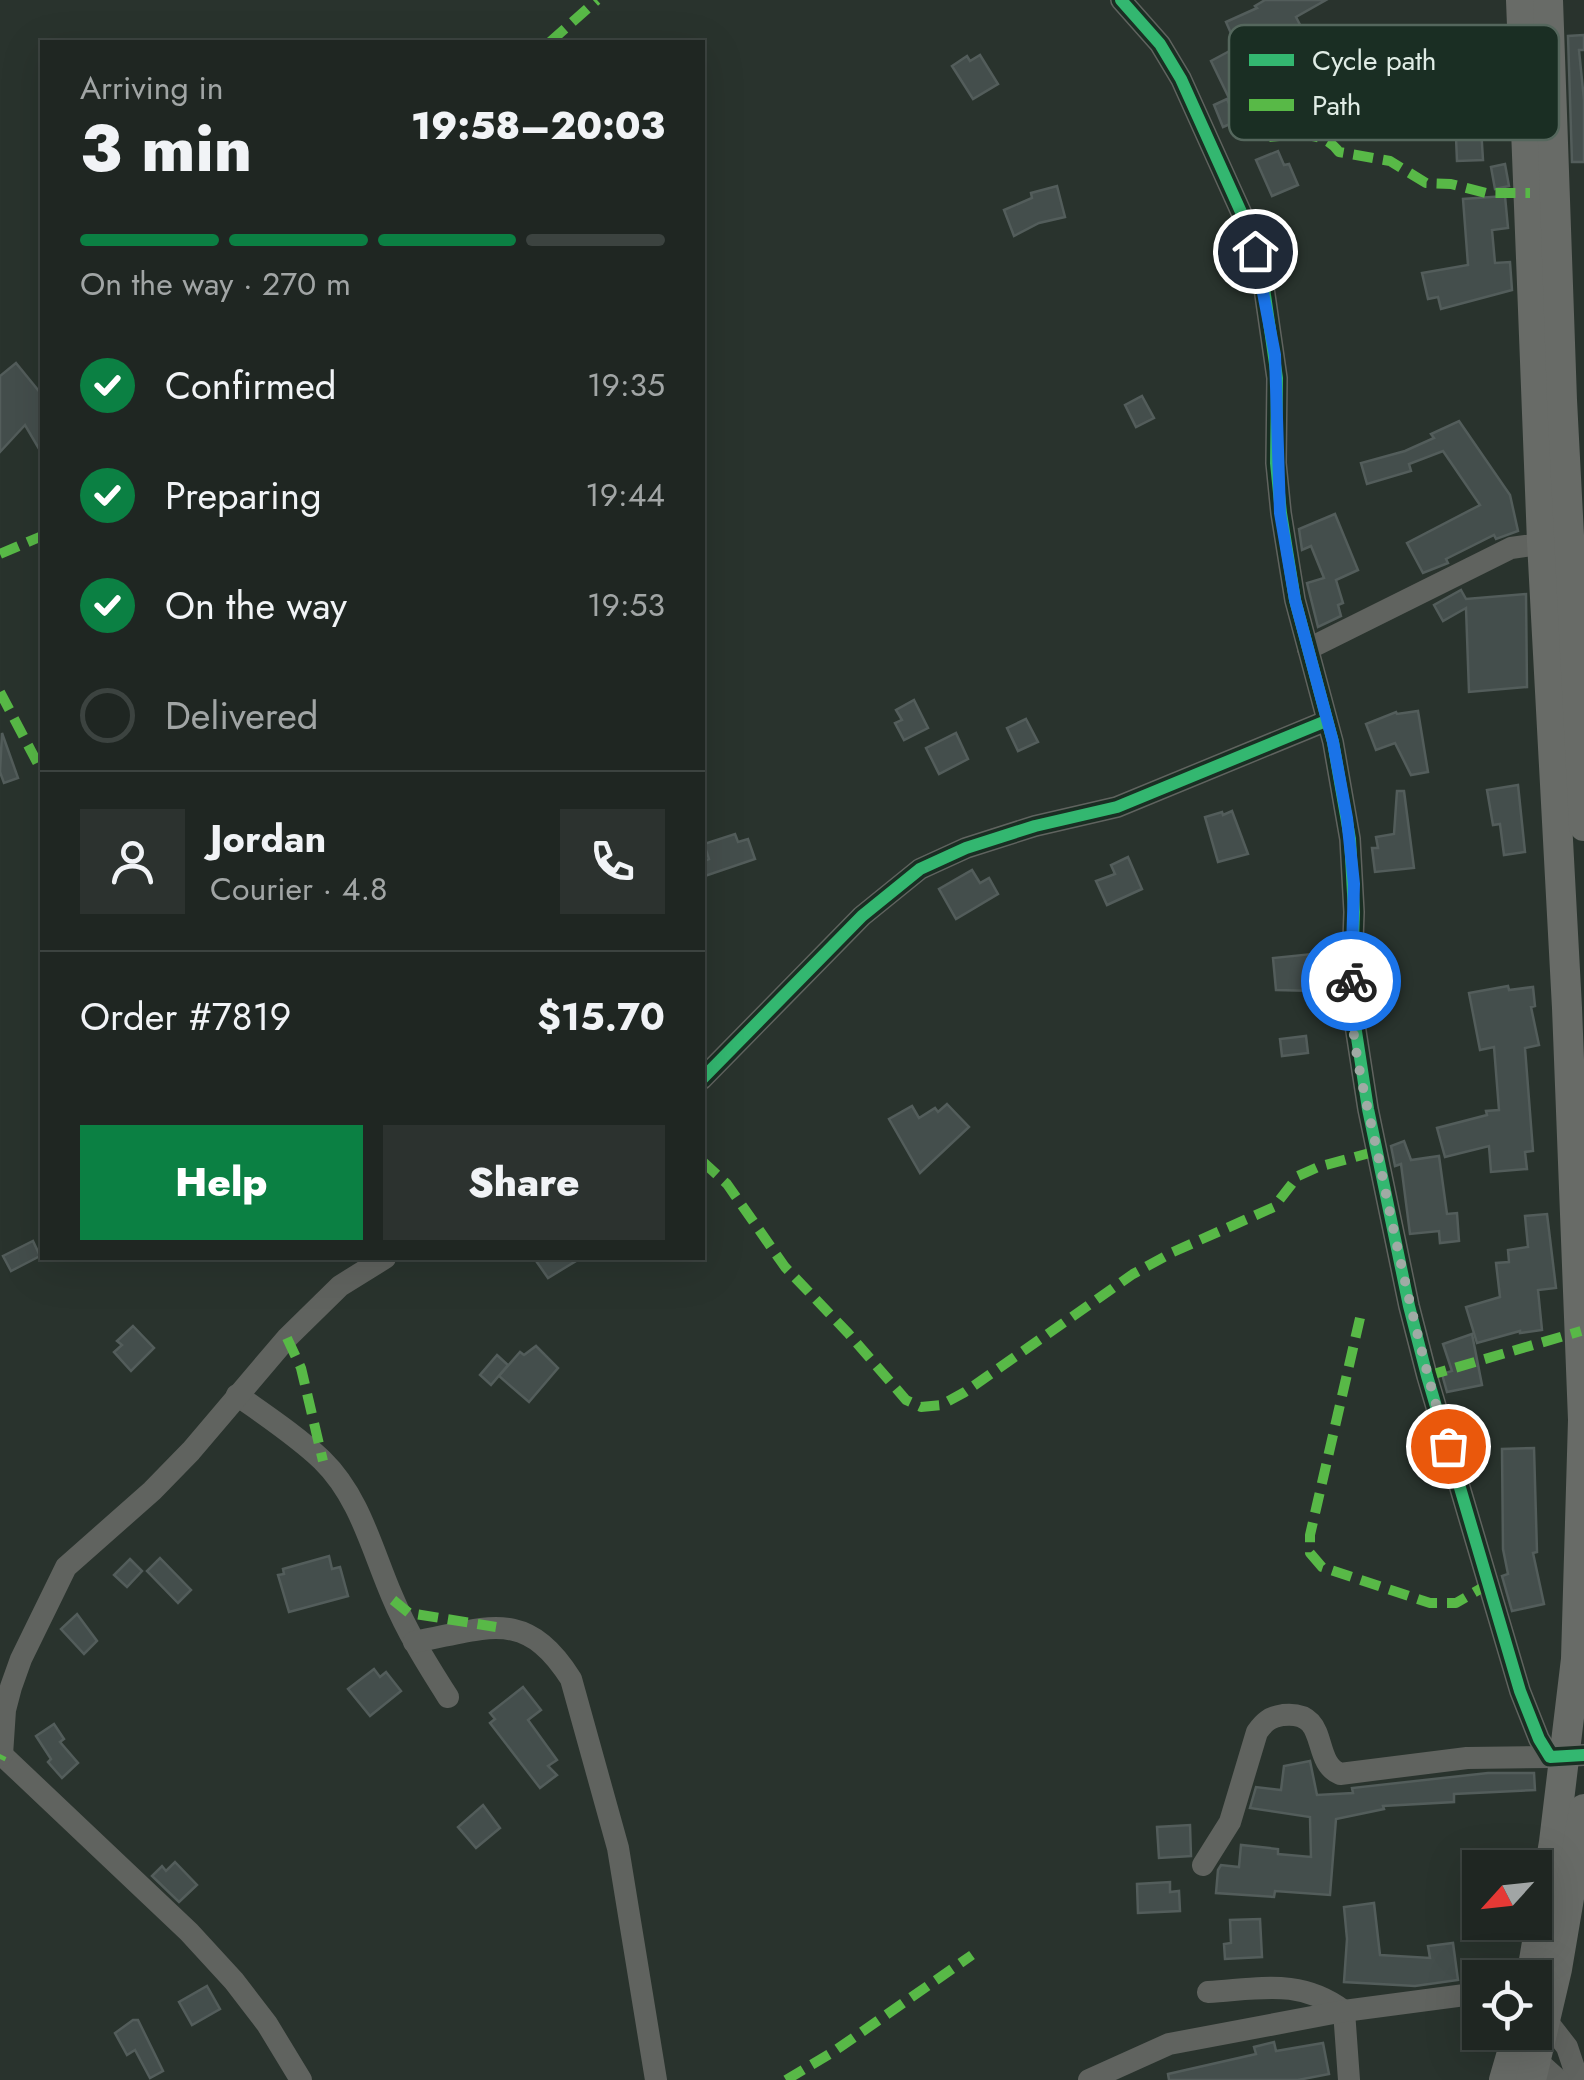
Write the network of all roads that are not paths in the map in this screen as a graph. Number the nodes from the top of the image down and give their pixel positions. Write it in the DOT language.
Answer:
graph roads {
  1 [pos="1121,0"];
  2 [pos="1521,0"];
  3 [pos="1548,0"];
  4 [pos="1524,25"];
  5 [pos="1547,25"];
  6 [pos="1536,140"];
  7 [pos="1543,140"];
  8 [pos="1541,192"];
  9 [pos="1573,396"];
  10 [pos="1555,542"];
  11 [pos="1308,649"];
  12 [pos="1326,721"];
  13 [pos="1584,826"];
  14 [pos="705,1076"];
  15 [pos="1580,1231"];
  16 [pos="382,1260"];
  17 [pos="237,1395"];
  18 [pos="414,1642"];
  19 [pos="6,1690"];
  20 [pos="448,1697"];
  21 [pos="1,1754"];
  22 [pos="1566,1756"];
  23 [pos="1584,1809"];
  24 [pos="1581,1855"];
  25 [pos="1203,1865"];
  26 [pos="1534,1960"];
  27 [pos="1552,1969"];
  28 [pos="1208,1992"];
  29 [pos="1462,1995"];
  30 [pos="1344,2011"];
  31 [pos="1552,2026"];
  32 [pos="301,2080"];
  33 [pos="656,2080"];
  34 [pos="1089,2080"];
  35 [pos="1350,2080"];
  36 [pos="1578,2080"];
  1 -- 11 [label="street"];
  2 -- 4 [label="main road"];
  3 -- 5 [label="main road"];
  6 -- 8 [label="main road"];
  7 -- 8 [label="main road"];
  8 -- 9 [label="main road"];
  8 -- 10 [label="main road"];
  9 -- 10 [label="main road"];
  10 -- 11 [label="street"];
  10 -- 13 [label="main road"];
  10 -- 15 [label="main road"];
  11 -- 12 [label="street"];
  12 -- 14 [label="street"];
  12 -- 22 [label="street"];
  15 -- 22 [label="main road"];
  16 -- 17 [label="street"];
  17 -- 18 [label="street"];
  17 -- 19 [label="street"];
  18 -- 20 [label="street"];
  18 -- 33 [label="street"];
  19 -- 21 [label="street"];
  21 -- 32 [label="street"];
  22 -- 25 [label="street"];
  22 -- 26 [label="main road"];
  23 -- 24 [label="main road"];
  24 -- 27 [label="main road"];
  28 -- 30 [label="street"];
  29 -- 30 [label="street"];
  30 -- 34 [label="street"];
  30 -- 35 [label="street"];
  31 -- 36 [label="street"];
}
